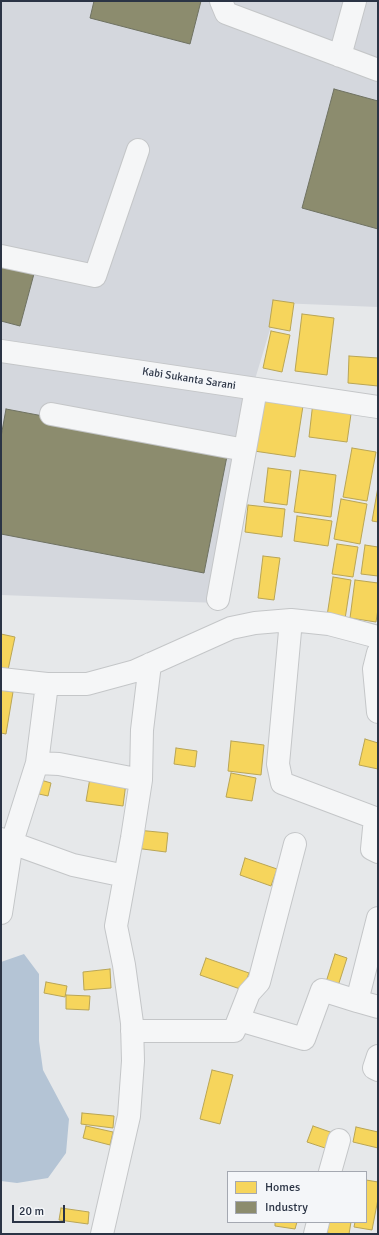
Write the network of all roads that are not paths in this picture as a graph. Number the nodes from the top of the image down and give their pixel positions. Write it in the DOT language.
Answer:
graph roads {
  1 [pos="221,1"];
  2 [pos="355,1"];
  3 [pos="340,56"];
  4 [pos="378,70"];
  5 [pos="138,150"];
  6 [pos="1,256"];
  7 [pos="1,351"];
  8 [pos="256,389"];
  9 [pos="378,407"];
  10 [pos="51,414"];
  11 [pos="245,450"];
  12 [pos="218,599"];
  13 [pos="291,620"];
  14 [pos="378,637"];
  15 [pos="378,653"];
  16 [pos="150,664"];
  17 [pos="1,679"];
  18 [pos="47,684"];
  19 [pos="378,712"];
  20 [pos="36,763"];
  21 [pos="141,780"];
  22 [pos="377,815"];
  23 [pos="6,841"];
  24 [pos="295,844"];
  25 [pos="378,852"];
  26 [pos="125,876"];
  27 [pos="1,913"];
  28 [pos="378,918"];
  29 [pos="357,1001"];
  30 [pos="378,1008"];
  31 [pos="239,1020"];
  32 [pos="132,1031"];
  33 [pos="378,1056"];
  34 [pos="378,1070"];
  35 [pos="339,1140"];
  36 [pos="330,1171"];
  37 [pos="318,1223"];
  38 [pos="102,1234"];
  39 [pos="315,1234"];
  1 -- 3 [label="street"];
  2 -- 3 [label="street"];
  3 -- 4 [label="street"];
  5 -- 6 [label="street"];
  7 -- 8 [label="street, Kabi Sukanta Sarani"];
  8 -- 9 [label="street, Kabi Sukanta Sarani"];
  8 -- 11 [label="street"];
  10 -- 11 [label="street"];
  11 -- 12 [label="street"];
  13 -- 14 [label="street"];
  13 -- 16 [label="street"];
  13 -- 22 [label="street"];
  15 -- 19 [label="street"];
  16 -- 18 [label="street"];
  16 -- 21 [label="street"];
  17 -- 18 [label="street"];
  18 -- 20 [label="street"];
  20 -- 21 [label="street"];
  20 -- 23 [label="street"];
  21 -- 26 [label="street"];
  22 -- 25 [label="street"];
  23 -- 26 [label="street"];
  23 -- 27 [label="street"];
  24 -- 31 [label="street"];
  26 -- 32 [label="street"];
  28 -- 29 [label="street"];
  29 -- 30 [label="street"];
  29 -- 31 [label="street"];
  31 -- 32 [label="street"];
  32 -- 38 [label="street"];
  33 -- 34 [label="street"];
  35 -- 36 [label="street"];
  37 -- 39 [label="street"];
}
